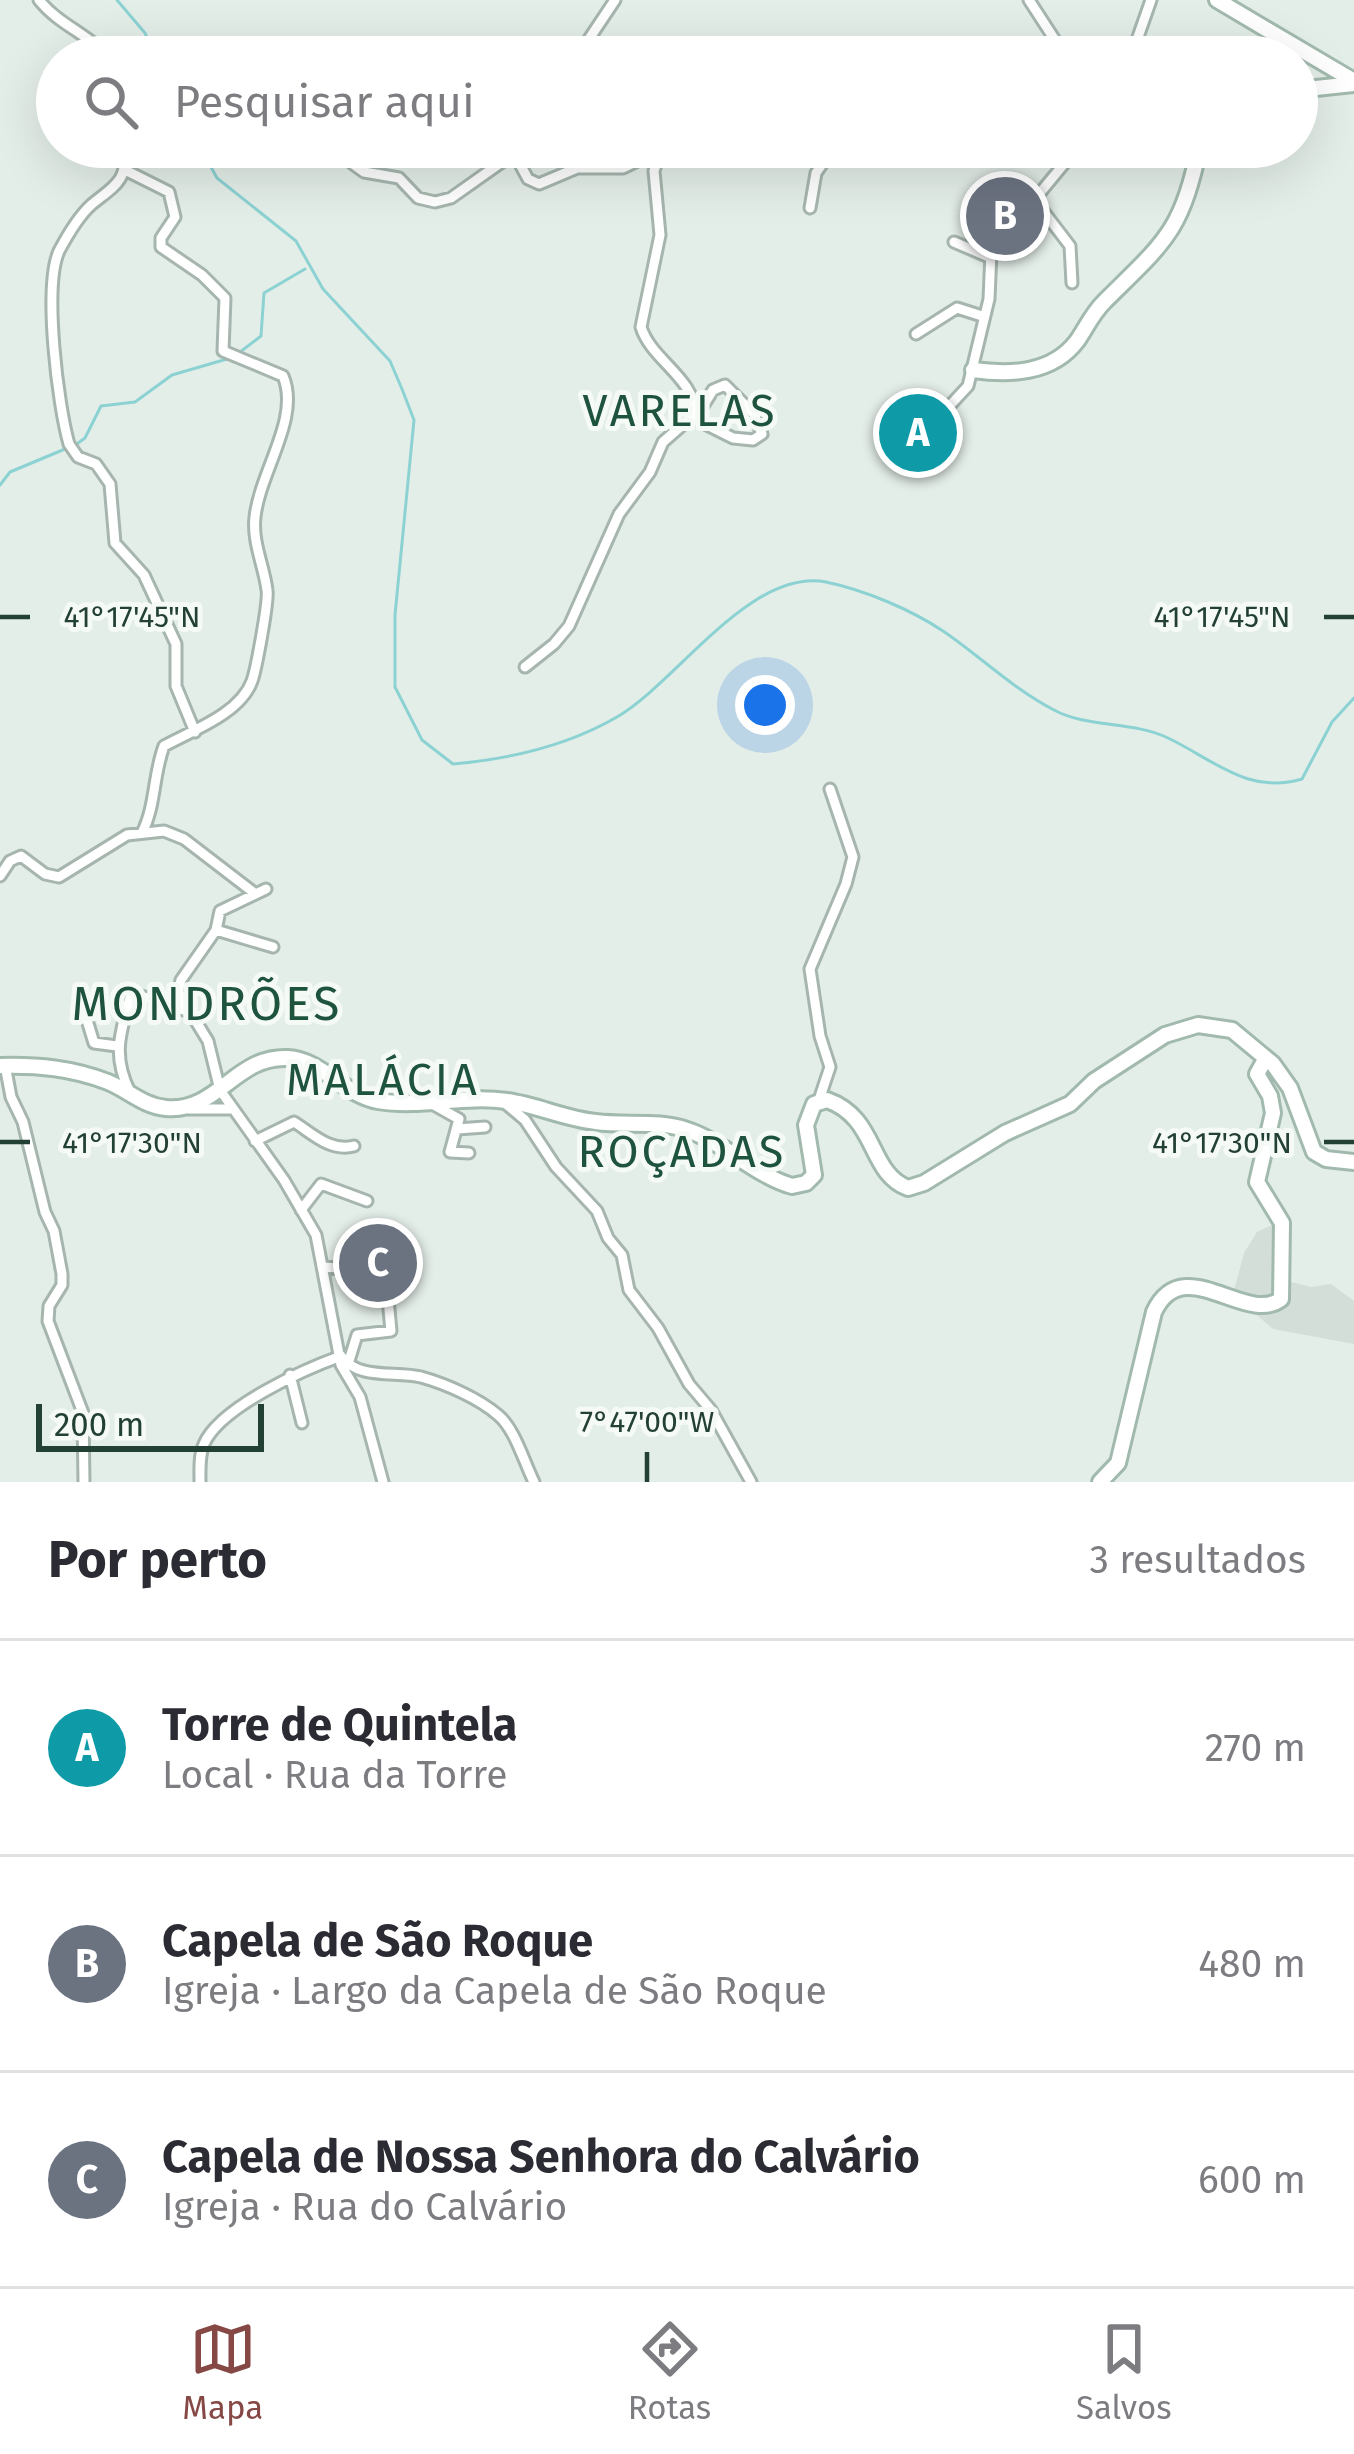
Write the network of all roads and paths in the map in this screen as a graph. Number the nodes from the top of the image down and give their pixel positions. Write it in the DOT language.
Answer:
graph roads {
  1 [pos="39,0"];
  2 [pos="615,0"];
  3 [pos="1029,0"];
  4 [pos="1151,0"];
  5 [pos="1216,0"];
  6 [pos="85,36"];
  7 [pos="591,36"];
  8 [pos="1052,36"];
  9 [pos="1139,36"];
  10 [pos="1277,36"];
  11 [pos="1318,61"];
  12 [pos="1354,82"];
  13 [pos="1318,87"];
  14 [pos="357,168"];
  15 [pos="494,168"];
  16 [pos="524,168"];
  17 [pos="580,168"];
  18 [pos="580,168"];
  19 [pos="623,168"];
  20 [pos="655,168"];
  21 [pos="819,168"];
  22 [pos="1061,168"];
  23 [pos="1195,168"];
  24 [pos="125,170"];
  25 [pos="1034,200"];
  26 [pos="810,208"];
  27 [pos="954,242"];
  28 [pos="989,257"];
  29 [pos="1072,283"];
  30 [pos="982,316"];
  31 [pos="916,334"];
  32 [pos="1052,361"];
  33 [pos="994,364"];
  34 [pos="974,370"];
  35 [pos="694,413"];
  36 [pos="910,425"];
  37 [pos="526,667"];
  38 [pos="195,732"];
  39 [pos="830,789"];
  40 [pos="142,833"];
  41 [pos="0,877"];
  42 [pos="266,889"];
  43 [pos="253,892"];
  44 [pos="216,930"];
  45 [pos="273,947"];
  46 [pos="82,1004"];
  47 [pos="190,1012"];
  48 [pos="117,1046"];
  49 [pos="1266,1058"];
  50 [pos="2,1063"];
  51 [pos="220,1090"];
  52 [pos="133,1096"];
  53 [pos="502,1100"];
  54 [pos="820,1100"];
  55 [pos="430,1103"];
  56 [pos="178,1108"];
  57 [pos="232,1109"];
  58 [pos="457,1123"];
  59 [pos="480,1128"];
  60 [pos="255,1142"];
  61 [pos="354,1146"];
  62 [pos="470,1153"];
  63 [pos="1354,1162"];
  64 [pos="368,1202"];
  65 [pos="301,1210"];
  66 [pos="322,1267"];
  67 [pos="344,1360"];
  68 [pos="290,1375"];
  69 [pos="302,1424"];
  70 [pos="84,1482"];
  71 [pos="200,1482"];
  72 [pos="383,1482"];
  73 [pos="534,1482"];
  74 [pos="751,1482"];
  75 [pos="1100,1482"];
  1 -- 6 [label="street"];
  2 -- 7 [label="street"];
  3 -- 8 [label="street"];
  4 -- 9 [label="street"];
  5 -- 10 [label="main road"];
  11 -- 12 [label="main road"];
  12 -- 13 [label="main road"];
  14 -- 15 [label="street"];
  16 -- 17 [label="street"];
  18 -- 19 [label="street"];
  20 -- 35 [label="street"];
  21 -- 26 [label="street"];
  22 -- 25 [label="street"];
  23 -- 32 [label="main road"];
  24 -- 38 [label="street"];
  24 -- 38 [label="street"];
  25 -- 28 [label="street"];
  25 -- 29 [label="street"];
  27 -- 28 [label="street"];
  28 -- 30 [label="street"];
  30 -- 31 [label="street"];
  30 -- 34 [label="street"];
  32 -- 33 [label="street"];
  32 -- 34 [label="main road"];
  34 -- 36 [label="street"];
  35 -- 35 [label="street"];
  35 -- 37 [label="street"];
  38 -- 40 [label="street"];
  39 -- 54 [label="street"];
  40 -- 41 [label="street"];
  40 -- 43 [label="street"];
  42 -- 43 [label="street"];
  43 -- 44 [label="street"];
  44 -- 45 [label="street"];
  44 -- 47 [label="street"];
  46 -- 48 [label="street"];
  47 -- 48 [label="street"];
  47 -- 51 [label="street"];
  48 -- 52 [label="street"];
  49 -- 54 [label="main road"];
  49 -- 63 [label="main road"];
  49 -- 75 [label="main road"];
  50 -- 52 [label="main road"];
  50 -- 70 [label="street"];
  51 -- 55 [label="main road"];
  51 -- 56 [label="main road"];
  51 -- 57 [label="street"];
  52 -- 56 [label="main road"];
  53 -- 54 [label="main road"];
  53 -- 55 [label="main road"];
  53 -- 74 [label="street"];
  55 -- 58 [label="street"];
  56 -- 57 [label="street"];
  57 -- 60 [label="street"];
  58 -- 59 [label="street"];
  58 -- 62 [label="street"];
  60 -- 61 [label="street"];
  60 -- 65 [label="street"];
  64 -- 65 [label="street"];
  65 -- 66 [label="street"];
  66 -- 67 [label="street"];
  66 -- 67 [label="street"];
  67 -- 68 [label="street"];
  67 -- 72 [label="street"];
  67 -- 73 [label="street"];
  68 -- 69 [label="street"];
  68 -- 71 [label="street"];
}
